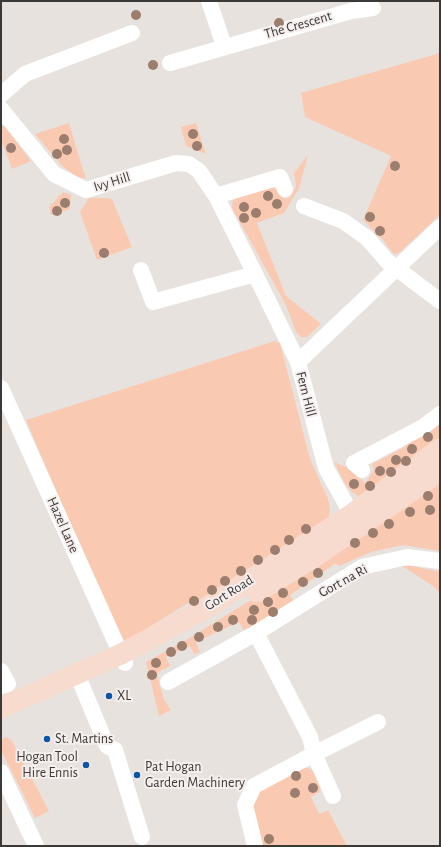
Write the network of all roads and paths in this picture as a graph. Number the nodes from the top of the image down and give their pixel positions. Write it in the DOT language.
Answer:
graph roads {
  1 [pos="210,1"];
  2 [pos="373,8"];
  3 [pos="132,33"];
  4 [pos="224,46"];
  5 [pos="170,63"];
  6 [pos="1,95"];
  7 [pos="1,109"];
  8 [pos="285,189"];
  9 [pos="216,196"];
  10 [pos="304,206"];
  11 [pos="440,228"];
  12 [pos="396,268"];
  13 [pos="141,270"];
  14 [pos="255,274"];
  15 [pos="440,301"];
  16 [pos="298,362"];
  17 [pos="1,388"];
  18 [pos="440,414"];
  19 [pos="440,449"];
  20 [pos="362,470"];
  21 [pos="440,470"];
  22 [pos="355,521"];
  23 [pos="440,561"];
  24 [pos="256,633"];
  25 [pos="123,659"];
  26 [pos="1,671"];
  27 [pos="80,680"];
  28 [pos="168,682"];
  29 [pos="1,686"];
  30 [pos="1,708"];
  31 [pos="378,722"];
  32 [pos="1,724"];
  33 [pos="314,754"];
  34 [pos="1,772"];
  35 [pos="334,796"];
  36 [pos="142,837"];
  37 [pos="36,846"];
  38 [pos="255,846"];
  1 -- 4 [label="street"];
  2 -- 4 [label="street, The Crescent"];
  3 -- 6 [label="street"];
  4 -- 5 [label="street, The Crescent"];
  7 -- 9 [label="street, Ivy Hill"];
  8 -- 9 [label="street"];
  9 -- 14 [label="street, Ivy Hill"];
  10 -- 12 [label="street"];
  11 -- 12 [label="street, Fern Hill"];
  12 -- 15 [label="street"];
  12 -- 16 [label="street, Fern Hill"];
  13 -- 14 [label="street"];
  14 -- 16 [label="street, Ivy Hill"];
  16 -- 22 [label="street, Fern Hill"];
  17 -- 25 [label="street, Hazel Lane"];
  18 -- 20 [label="street"];
  19 -- 22 [label="main road, Gort Road"];
  21 -- 22 [label="main road, Gort Road"];
  22 -- 25 [label="main road, Gort Road"];
  23 -- 24 [label="street, Gort na Ri"];
  24 -- 28 [label="street, Gort na Ri"];
  24 -- 33 [label="street"];
  25 -- 27 [label="main road, Gort Road"];
  26 -- 29 [label="street"];
  27 -- 30 [label="main road, Gort Road"];
  27 -- 32 [label="main road, Gort Road"];
  27 -- 36 [label="street"];
  31 -- 33 [label="street"];
  33 -- 35 [label="street"];
  33 -- 38 [label="street"];
  34 -- 37 [label="street"];
}
